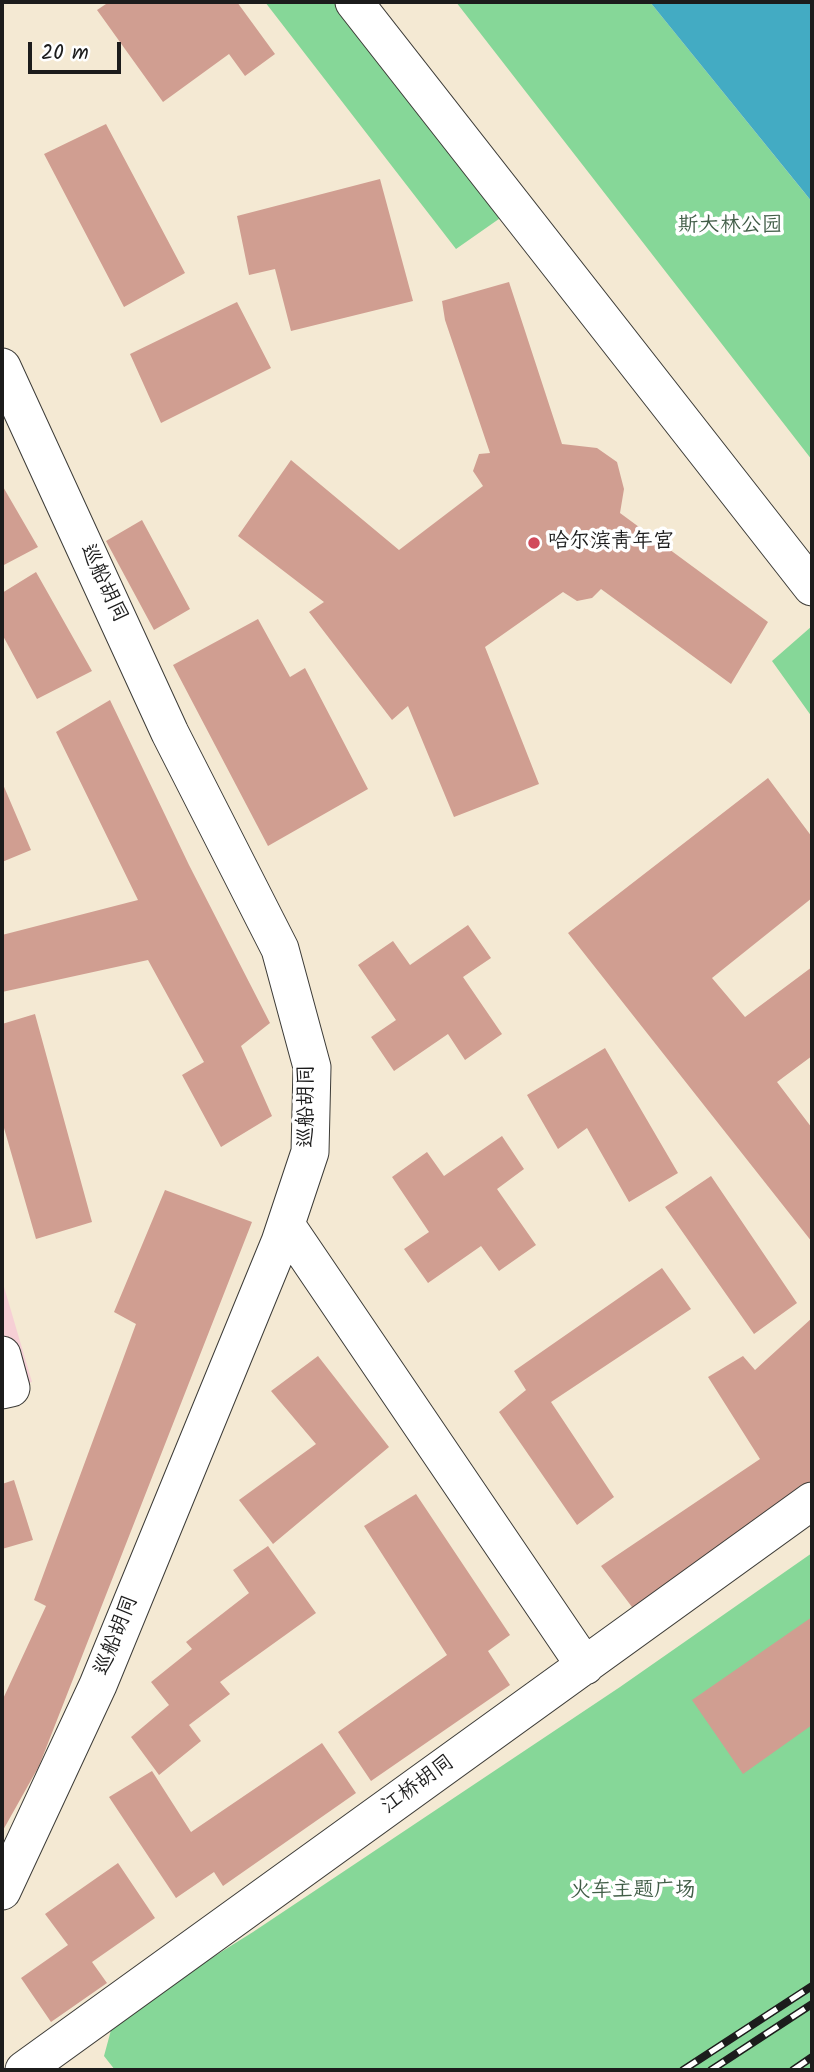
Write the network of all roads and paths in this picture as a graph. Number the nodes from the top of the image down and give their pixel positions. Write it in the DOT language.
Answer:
graph roads {
  1 [pos="354,2"];
  2 [pos="2,367"];
  3 [pos="812,587"];
  4 [pos="286,1225"];
  5 [pos="2,1355"];
  6 [pos="2,1390"];
  7 [pos="812,1501"];
  8 [pos="585,1667"];
  9 [pos="2,1891"];
  10 [pos="24,2070"];
  1 -- 3 [label="street"];
  2 -- 4 [label="street, 巡船胡同"];
  4 -- 8 [label="street"];
  4 -- 9 [label="street, 巡船胡同"];
  5 -- 6 [label="street"];
  7 -- 8 [label="street, 江桥胡同"];
  8 -- 10 [label="street, 江桥胡同"];
}
